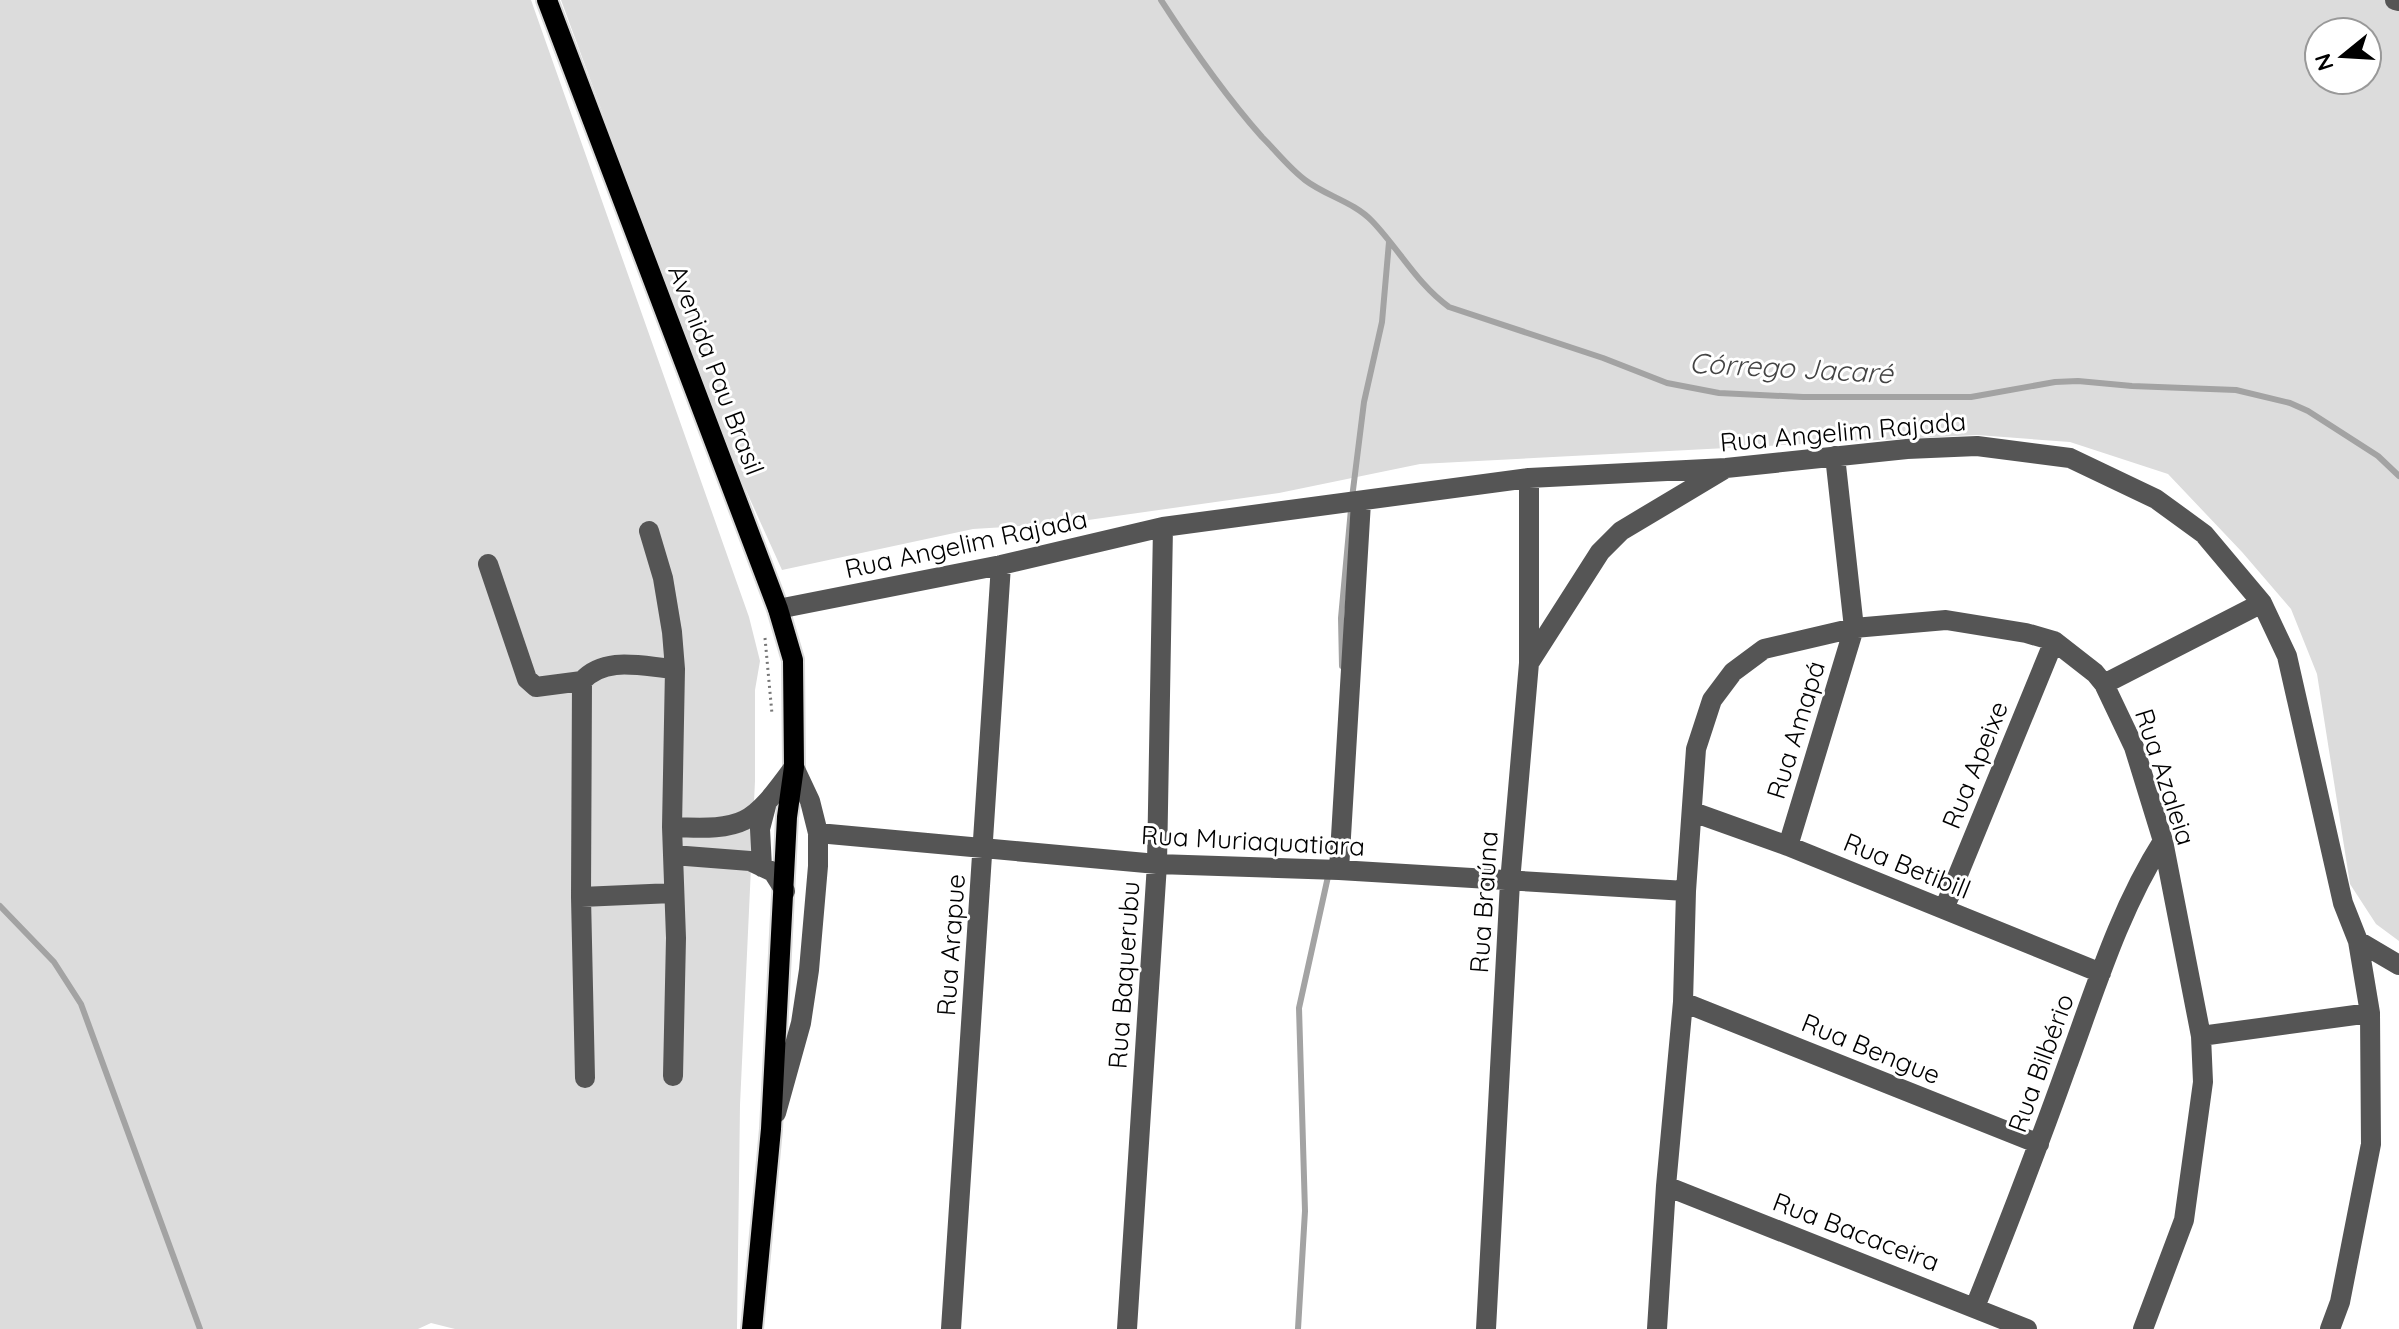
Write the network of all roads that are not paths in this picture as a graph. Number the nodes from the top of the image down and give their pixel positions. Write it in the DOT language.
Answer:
graph roads {
  1 [pos="547,0"];
  2 [pos="1835,456"];
  3 [pos="1726,468"];
  4 [pos="1529,478"];
  5 [pos="1353,503"];
  6 [pos="1163,527"];
  7 [pos="649,531"];
  8 [pos="488,564"];
  9 [pos="1001,565"];
  10 [pos="2262,603"];
  11 [pos="778,609"];
  12 [pos="1854,628"];
  13 [pos="2054,641"];
  14 [pos="1529,663"];
  15 [pos="675,669"];
  16 [pos="582,681"];
  17 [pos="2104,684"];
  18 [pos="794,767"];
  19 [pos="766,806"];
  20 [pos="1693,812"];
  21 [pos="672,827"];
  22 [pos="818,833"];
  23 [pos="2163,841"];
  24 [pos="1788,846"];
  25 [pos="984,848"];
  26 [pos="673,855"];
  27 [pos="1157,864"];
  28 [pos="762,867"];
  29 [pos="1330,870"];
  30 [pos="1510,882"];
  31 [pos="785,891"];
  32 [pos="1686,891"];
  33 [pos="673,893"];
  34 [pos="581,897"];
  35 [pos="1944,909"];
  36 [pos="2358,941"];
  37 [pos="2399,965"];
  38 [pos="2101,973"];
  39 [pos="1683,1002"];
  40 [pos="2370,1013"];
  41 [pos="2201,1036"];
  42 [pos="673,1076"];
  43 [pos="585,1078"];
  44 [pos="771,1129"];
  45 [pos="2039,1144"];
  46 [pos="1666,1186"];
  47 [pos="1975,1307"];
  48 [pos="752,1329"];
  49 [pos="951,1329"];
  50 [pos="1127,1329"];
  51 [pos="1486,1329"];
  52 [pos="1657,1329"];
  53 [pos="2027,1329"];
  54 [pos="2143,1329"];
  55 [pos="2330,1329"];
  1 -- 11 [label="main road, Avenida Pau Brasil"];
  2 -- 3 [label="street, Rua Angelim Rajada"];
  2 -- 10 [label="street, Rua Angelim Rajada"];
  2 -- 12 [label="street"];
  3 -- 4 [label="street, Rua Angelim Rajada"];
  3 -- 14 [label="street"];
  4 -- 5 [label="street, Rua Angelim Rajada"];
  4 -- 14 [label="street, Rua Braúna"];
  5 -- 6 [label="street, Rua Angelim Rajada"];
  5 -- 29 [label="street"];
  6 -- 9 [label="street, Rua Angelim Rajada"];
  6 -- 27 [label="street, Rua Baquerubu"];
  7 -- 15 [label="street"];
  8 -- 16 [label="street"];
  9 -- 11 [label="street, Rua Angelim Rajada"];
  9 -- 25 [label="street, Rua Arapue"];
  10 -- 17 [label="street"];
  10 -- 36 [label="street, Rua Angelim Rajada"];
  11 -- 18 [label="main road, Avenida Pau Brasil"];
  12 -- 13 [label="street, Rua Azaleia"];
  12 -- 20 [label="street, Rua Azaleia"];
  12 -- 24 [label="street, Rua Amapá"];
  13 -- 17 [label="street, Rua Azaleia"];
  13 -- 35 [label="street, Rua Apeixe"];
  14 -- 30 [label="street, Rua Braúna"];
  15 -- 16 [label="street"];
  15 -- 21 [label="street"];
  16 -- 34 [label="street"];
  17 -- 23 [label="street, Rua Azaleia"];
  18 -- 19 [label="street"];
  18 -- 22 [label="street, Avenida Pau Brasil"];
  18 -- 31 [label="main road, Avenida Pau Brasil"];
  19 -- 21 [label="street"];
  19 -- 28 [label="street"];
  20 -- 24 [label="street, Rua Betibill"];
  20 -- 32 [label="street, Rua Azaleia"];
  21 -- 26 [label="street"];
  22 -- 25 [label="street, Rua Muriaquatiara"];
  22 -- 44 [label="street, Avenida Pau Brasil"];
  23 -- 38 [label="street, Rua Bilbério"];
  23 -- 41 [label="street, Rua Azaleia"];
  24 -- 35 [label="street, Rua Betibill"];
  25 -- 27 [label="street, Rua Muriaquatiara"];
  25 -- 49 [label="street, Rua Arapue"];
  26 -- 28 [label="street"];
  26 -- 33 [label="street"];
  27 -- 29 [label="street, Rua Muriaquatiara"];
  27 -- 50 [label="street, Rua Baquerubu"];
  28 -- 31 [label="street"];
  29 -- 30 [label="street, Rua Muriaquatiara"];
  30 -- 32 [label="street, Rua Muriaquatiara"];
  30 -- 51 [label="street, Rua Braúna"];
  31 -- 44 [label="main road, Avenida Pau Brasil"];
  32 -- 39 [label="street, Rua Azaleia"];
  33 -- 34 [label="street"];
  33 -- 42 [label="street"];
  34 -- 43 [label="street"];
  35 -- 38 [label="street, Rua Betibill"];
  36 -- 37 [label="street"];
  36 -- 40 [label="street, Rua Angelim Rajada"];
  38 -- 45 [label="street, Rua Bilbério"];
  39 -- 45 [label="street, Rua Bengue"];
  39 -- 46 [label="street, Rua Azaleia"];
  40 -- 41 [label="street"];
  40 -- 55 [label="street, Rua Angelim Rajada"];
  41 -- 54 [label="street, Rua Azaleia"];
  44 -- 48 [label="main road, Avenida Pau Brasil"];
  45 -- 47 [label="street, Rua Bilbério"];
  46 -- 47 [label="street, Rua Bacaceira"];
  46 -- 52 [label="street, Rua Azaleia"];
  47 -- 53 [label="street, Rua Bacaceira"];
}
